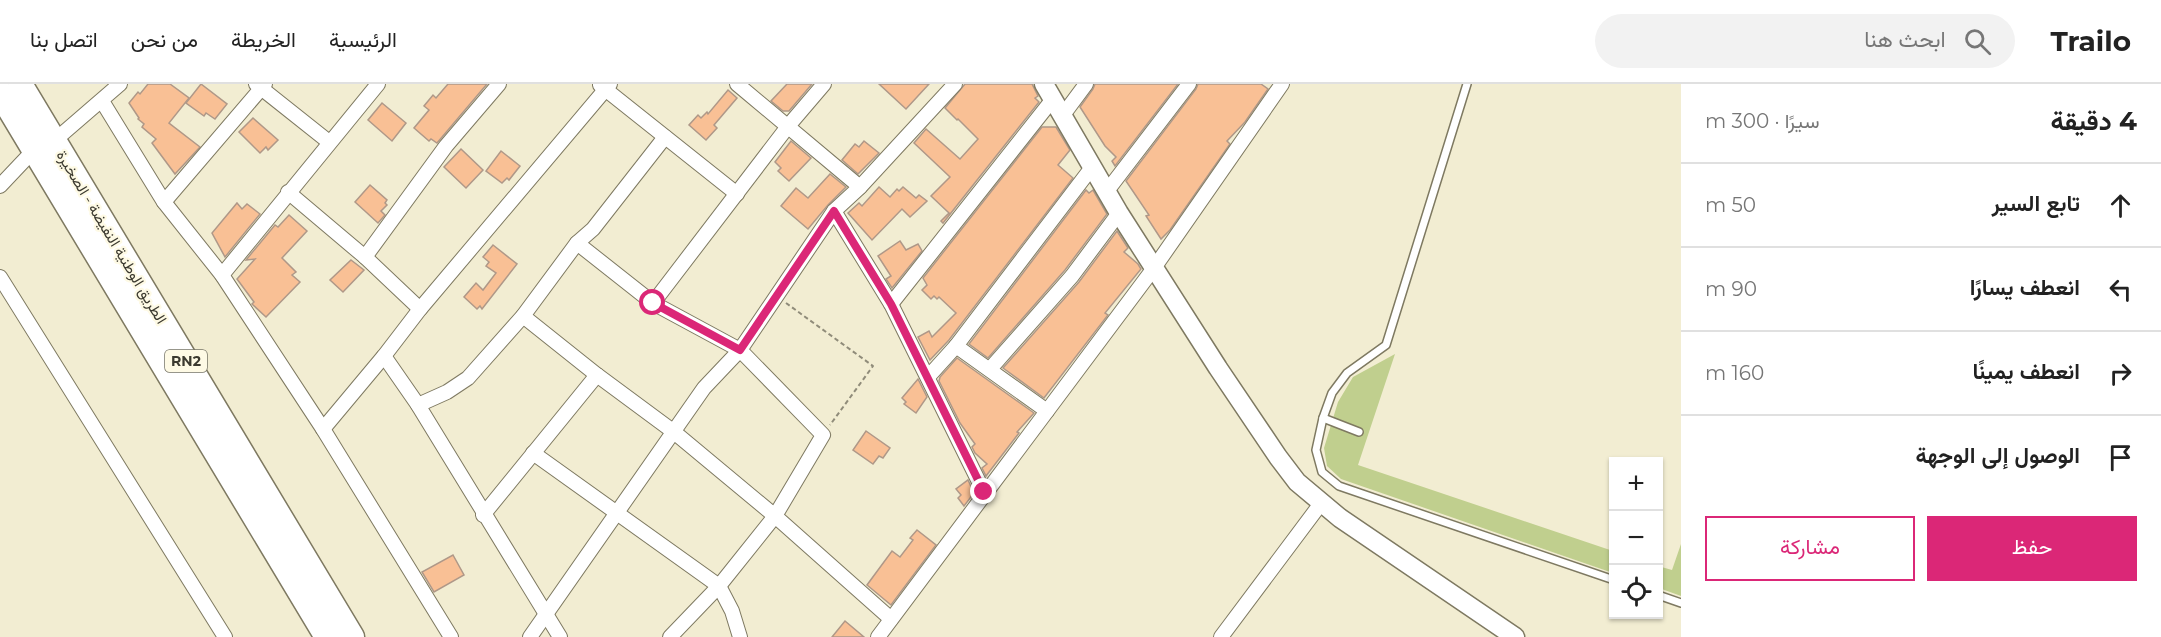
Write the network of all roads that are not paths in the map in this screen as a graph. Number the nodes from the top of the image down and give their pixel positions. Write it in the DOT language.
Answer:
graph roads {
  1 [pos="20,84"];
  2 [pos="120,84"];
  3 [pos="378,84"];
  4 [pos="499,84"];
  5 [pos="737,84"];
  6 [pos="824,84"];
  7 [pos="955,84"];
  8 [pos="1086,84"];
  9 [pos="1189,84"];
  10 [pos="1467,84"];
  11 [pos="261,86"];
  12 [pos="605,86"];
  13 [pos="1275,87"];
  14 [pos="0,93"];
  15 [pos="1053,99"];
  16 [pos="102,101"];
  17 [pos="789,125"];
  18 [pos="665,137"];
  19 [pos="329,142"];
  20 [pos="44,146"];
  21 [pos="1093,166"];
  22 [pos="0,186"];
  23 [pos="860,187"];
  24 [pos="1107,191"];
  25 [pos="288,192"];
  26 [pos="737,194"];
  27 [pos="164,202"];
  28 [pos="834,211"];
  29 [pos="1119,213"];
  30 [pos="577,243"];
  31 [pos="365,257"];
  32 [pos="1154,267"];
  33 [pos="222,274"];
  34 [pos="0,277"];
  35 [pos="653,303"];
  36 [pos="891,304"];
  37 [pos="420,309"];
  38 [pos="523,316"];
  39 [pos="956,346"];
  40 [pos="740,350"];
  41 [pos="384,356"];
  42 [pos="990,369"];
  43 [pos="597,375"];
  44 [pos="928,377"];
  45 [pos="418,405"];
  46 [pos="1047,411"];
  47 [pos="1323,418"];
  48 [pos="323,429"];
  49 [pos="674,432"];
  50 [pos="1359,432"];
  51 [pos="533,453"];
  52 [pos="984,492"];
  53 [pos="1322,502"];
  54 [pos="618,514"];
  55 [pos="483,515"];
  56 [pos="775,516"];
  57 [pos="1609,578"];
  58 [pos="719,586"];
  59 [pos="1663,597"];
  60 [pos="1681,603"];
  61 [pos="546,615"];
  62 [pos="891,619"];
  63 [pos="225,637"];
  64 [pos="327,637"];
  65 [pos="352,637"];
  66 [pos="451,637"];
  67 [pos="530,637"];
  68 [pos="560,637"];
  69 [pos="670,637"];
  70 [pos="740,637"];
  71 [pos="878,637"];
  72 [pos="1221,637"];
  73 [pos="1515,637"];
  1 -- 20 [label="highway, الطريق الوطنية النفيضة - الصخيرة / RN2"];
  2 -- 16 [label="street"];
  3 -- 19 [label="street"];
  4 -- 31 [label="street"];
  5 -- 17 [label="street"];
  6 -- 17 [label="street"];
  7 -- 23 [label="street"];
  8 -- 15 [label="street"];
  9 -- 24 [label="street"];
  10 -- 47 [label="lane"];
  11 -- 19 [label="street"];
  11 -- 27 [label="street"];
  12 -- 18 [label="street"];
  12 -- 37 [label="street"];
  13 -- 32 [label="street"];
  14 -- 20 [label="highway, الطريق الوطنية النفيضة - الصخيرة / RN2"];
  15 -- 21 [label="street"];
  15 -- 36 [label="street"];
  16 -- 20 [label="street"];
  16 -- 27 [label="street"];
  17 -- 23 [label="street"];
  17 -- 26 [label="street"];
  18 -- 26 [label="street"];
  18 -- 30 [label="street"];
  19 -- 25 [label="street"];
  20 -- 22 [label="street"];
  20 -- 64 [label="highway, الطريق الوطنية النفيضة - الصخيرة / RN2"];
  20 -- 65 [label="highway, الطريق الوطنية النفيضة - الصخيرة / RN2"];
  21 -- 24 [label="street"];
  21 -- 39 [label="street"];
  23 -- 28 [label="street"];
  24 -- 29 [label="street"];
  25 -- 31 [label="street"];
  25 -- 33 [label="street"];
  26 -- 35 [label="street"];
  27 -- 33 [label="street"];
  28 -- 36 [label="street"];
  28 -- 40 [label="street"];
  29 -- 32 [label="street"];
  29 -- 42 [label="street"];
  30 -- 35 [label="street"];
  30 -- 38 [label="street"];
  31 -- 37 [label="street"];
  32 -- 46 [label="street"];
  32 -- 53 [label="street"];
  33 -- 48 [label="street"];
  34 -- 63 [label="street"];
  35 -- 40 [label="street"];
  36 -- 44 [label="street"];
  37 -- 41 [label="street"];
  38 -- 43 [label="street"];
  38 -- 45 [label="street"];
  39 -- 42 [label="street"];
  39 -- 44 [label="street"];
  40 -- 49 [label="street"];
  40 -- 56 [label="street"];
  41 -- 45 [label="street"];
  41 -- 48 [label="street"];
  42 -- 46 [label="street"];
  43 -- 49 [label="street"];
  43 -- 51 [label="street"];
  44 -- 52 [label="street"];
  45 -- 55 [label="street"];
  46 -- 52 [label="street"];
  47 -- 50 [label="lane"];
  47 -- 57 [label="lane"];
  48 -- 66 [label="street"];
  49 -- 54 [label="street"];
  49 -- 56 [label="street"];
  51 -- 54 [label="street"];
  51 -- 55 [label="street"];
  52 -- 62 [label="street"];
  53 -- 72 [label="street"];
  53 -- 73 [label="street"];
  54 -- 58 [label="street"];
  54 -- 61 [label="street"];
  55 -- 61 [label="street"];
  56 -- 58 [label="street"];
  56 -- 62 [label="street"];
  58 -- 69 [label="street"];
  58 -- 70 [label="street"];
  59 -- 60 [label="lane"];
  61 -- 67 [label="street"];
  61 -- 68 [label="street"];
  62 -- 71 [label="street"];
}
